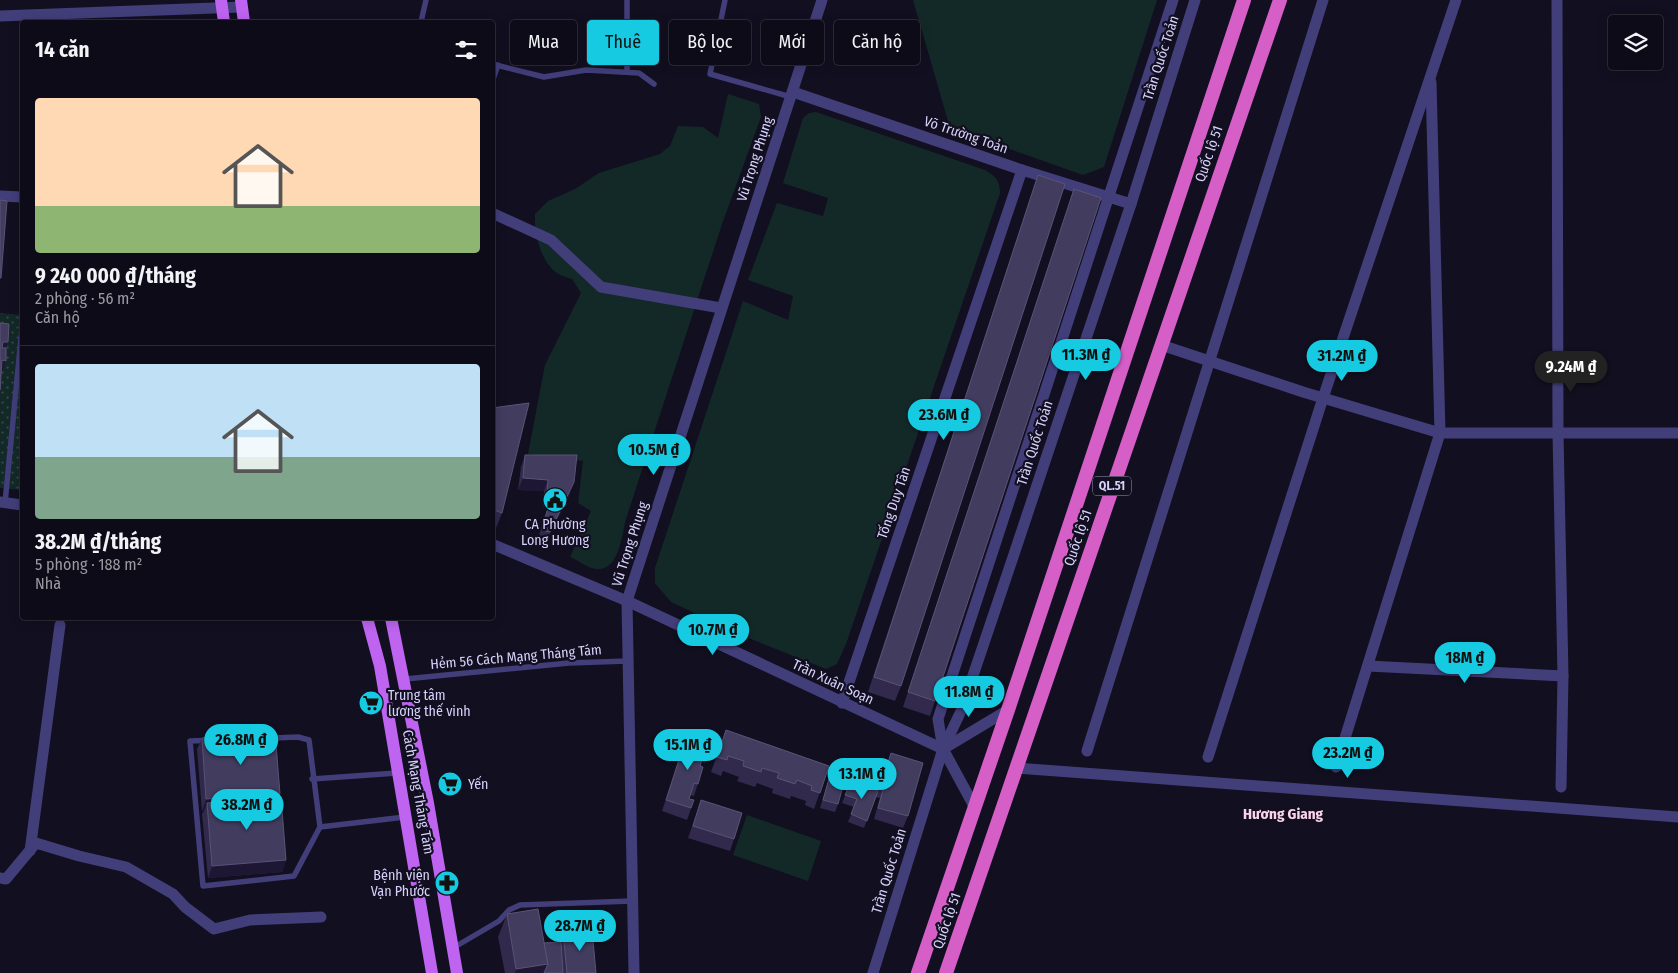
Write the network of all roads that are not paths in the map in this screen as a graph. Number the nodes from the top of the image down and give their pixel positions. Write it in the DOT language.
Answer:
graph roads {
  1 [pos="426,0"];
  2 [pos="627,0"];
  3 [pos="726,0"];
  4 [pos="822,0"];
  5 [pos="1173,0"];
  6 [pos="1195,0"];
  7 [pos="1244,0"];
  8 [pos="1280,0"];
  9 [pos="1323,0"];
  10 [pos="1456,0"];
  11 [pos="1557,0"];
  12 [pos="221,4"];
  13 [pos="241,4"];
  14 [pos="0,16"];
  15 [pos="224,20"];
  16 [pos="244,20"];
  17 [pos="421,20"];
  18 [pos="495,64"];
  19 [pos="627,72"];
  20 [pos="1431,74"];
  21 [pos="654,84"];
  22 [pos="792,94"];
  23 [pos="1022,170"];
  24 [pos="0,196"];
  25 [pos="20,197"];
  26 [pos="1110,197"];
  27 [pos="1130,204"];
  28 [pos="495,214"];
  29 [pos="721,308"];
  30 [pos="1160,345"];
  31 [pos="20,346"];
  32 [pos="1208,361"];
  33 [pos="1052,376"];
  34 [pos="1072,380"];
  35 [pos="1323,398"];
  36 [pos="1440,433"];
  37 [pos="1558,433"];
  38 [pos="1678,433"];
  39 [pos="3,503"];
  40 [pos="20,505"];
  41 [pos="495,545"];
  42 [pos="990,564"];
  43 [pos="1009,569"];
  44 [pos="627,601"];
  45 [pos="368,620"];
  46 [pos="391,620"];
  47 [pos="60,625"];
  48 [pos="628,661"];
  49 [pos="1368,666"];
  50 [pos="1562,676"];
  51 [pos="405,679"];
  52 [pos="842,703"];
  53 [pos="1008,710"];
  54 [pos="943,750"];
  55 [pos="1087,751"];
  56 [pos="1208,758"];
  57 [pos="1336,767"];
  58 [pos="1016,768"];
  59 [pos="400,773"];
  60 [pos="312,779"];
  61 [pos="1561,787"];
  62 [pos="974,806"];
  63 [pos="407,817"];
  64 [pos="1678,817"];
  65 [pos="320,826"];
  66 [pos="30,851"];
  67 [pos="0,878"];
  68 [pos="632,901"];
  69 [pos="321,917"];
  70 [pos="453,948"];
  71 [pos="432,973"];
  72 [pos="457,973"];
  73 [pos="634,973"];
  74 [pos="873,973"];
  75 [pos="918,973"];
  76 [pos="946,973"];
  1 -- 17 [label="lane"];
  2 -- 19 [label="lane"];
  3 -- 22 [label="lane"];
  4 -- 22 [label="street, Vũ Trọng Phụng"];
  5 -- 26 [label="street, Trần Quốc Toản"];
  6 -- 27 [label="street, Trần Quốc Toản"];
  7 -- 53 [label="highway, Quốc lộ 51 / QL.51"];
  8 -- 30 [label="highway, Quốc lộ 51 / QL.51"];
  9 -- 32 [label="street"];
  10 -- 20 [label="street"];
  11 -- 37 [label="street"];
  12 -- 13 [label="street"];
  12 -- 14 [label="street"];
  12 -- 15 [label="main road"];
  13 -- 16 [label="main road"];
  18 -- 19 [label="lane"];
  19 -- 21 [label="lane"];
  20 -- 35 [label="street"];
  20 -- 36 [label="street"];
  22 -- 23 [label="street, Võ Trường Toản"];
  22 -- 29 [label="street, Vũ Trọng Phụng"];
  23 -- 26 [label="street, Võ Trường Toản"];
  23 -- 52 [label="street, Tống Duy Tân"];
  24 -- 25 [label="street"];
  26 -- 27 [label="street, Võ Trường Toản"];
  26 -- 33 [label="street, Trần Quốc Toản"];
  27 -- 34 [label="street, Trần Quốc Toản"];
  28 -- 29 [label="street"];
  29 -- 44 [label="street, Vũ Trọng Phụng"];
  30 -- 32 [label="street"];
  30 -- 58 [label="highway, Quốc lộ 51 / QL.51"];
  31 -- 39 [label="lane"];
  32 -- 35 [label="street"];
  32 -- 55 [label="street"];
  33 -- 34 [label="street"];
  33 -- 42 [label="street, Trần Quốc Toản"];
  34 -- 43 [label="street, Trần Quốc Toản"];
  35 -- 36 [label="street"];
  35 -- 56 [label="street"];
  36 -- 37 [label="street"];
  36 -- 49 [label="street"];
  37 -- 38 [label="street"];
  37 -- 50 [label="street"];
  39 -- 40 [label="street"];
  41 -- 44 [label="street, Trần Xuân Soạn"];
  42 -- 43 [label="street"];
  42 -- 54 [label="street, Trần Quốc Toản"];
  43 -- 54 [label="street, Trần Quốc Toản"];
  44 -- 48 [label="street, Vũ Trọng Phụng"];
  44 -- 52 [label="street, Trần Xuân Soạn"];
  45 -- 59 [label="main road, Cách Mạng Tháng Tám"];
  46 -- 51 [label="main road, Cách Mạng Tháng Tám"];
  47 -- 66 [label="street"];
  48 -- 51 [label="lane, Hẻm 56 Cách Mạng Tháng Tám"];
  48 -- 68 [label="street, Vũ Trọng Phụng"];
  49 -- 50 [label="street"];
  49 -- 57 [label="street"];
  50 -- 61 [label="street"];
  51 -- 70 [label="main road, Cách Mạng Tháng Tám"];
  52 -- 54 [label="street, Trần Xuân Soạn"];
  53 -- 54 [label="street"];
  53 -- 62 [label="highway, Quốc lộ 51 / QL.51"];
  54 -- 62 [label="street"];
  54 -- 74 [label="street, Trần Quốc Toản"];
  58 -- 64 [label="street"];
  58 -- 76 [label="highway, Quốc lộ 51 / QL.51"];
  59 -- 60 [label="lane"];
  59 -- 63 [label="main road, Cách Mạng Tháng Tám"];
  60 -- 65 [label="lane"];
  60 -- 65 [label="lane"];
  62 -- 75 [label="highway, Quốc lộ 51 / QL.51"];
  63 -- 65 [label="lane"];
  63 -- 71 [label="main road, Cách Mạng Tháng Tám"];
  66 -- 67 [label="street"];
  66 -- 69 [label="street"];
  68 -- 70 [label="lane"];
  68 -- 73 [label="street, Vũ Trọng Phụng"];
  70 -- 72 [label="main road, Cách Mạng Tháng Tám"];
}
